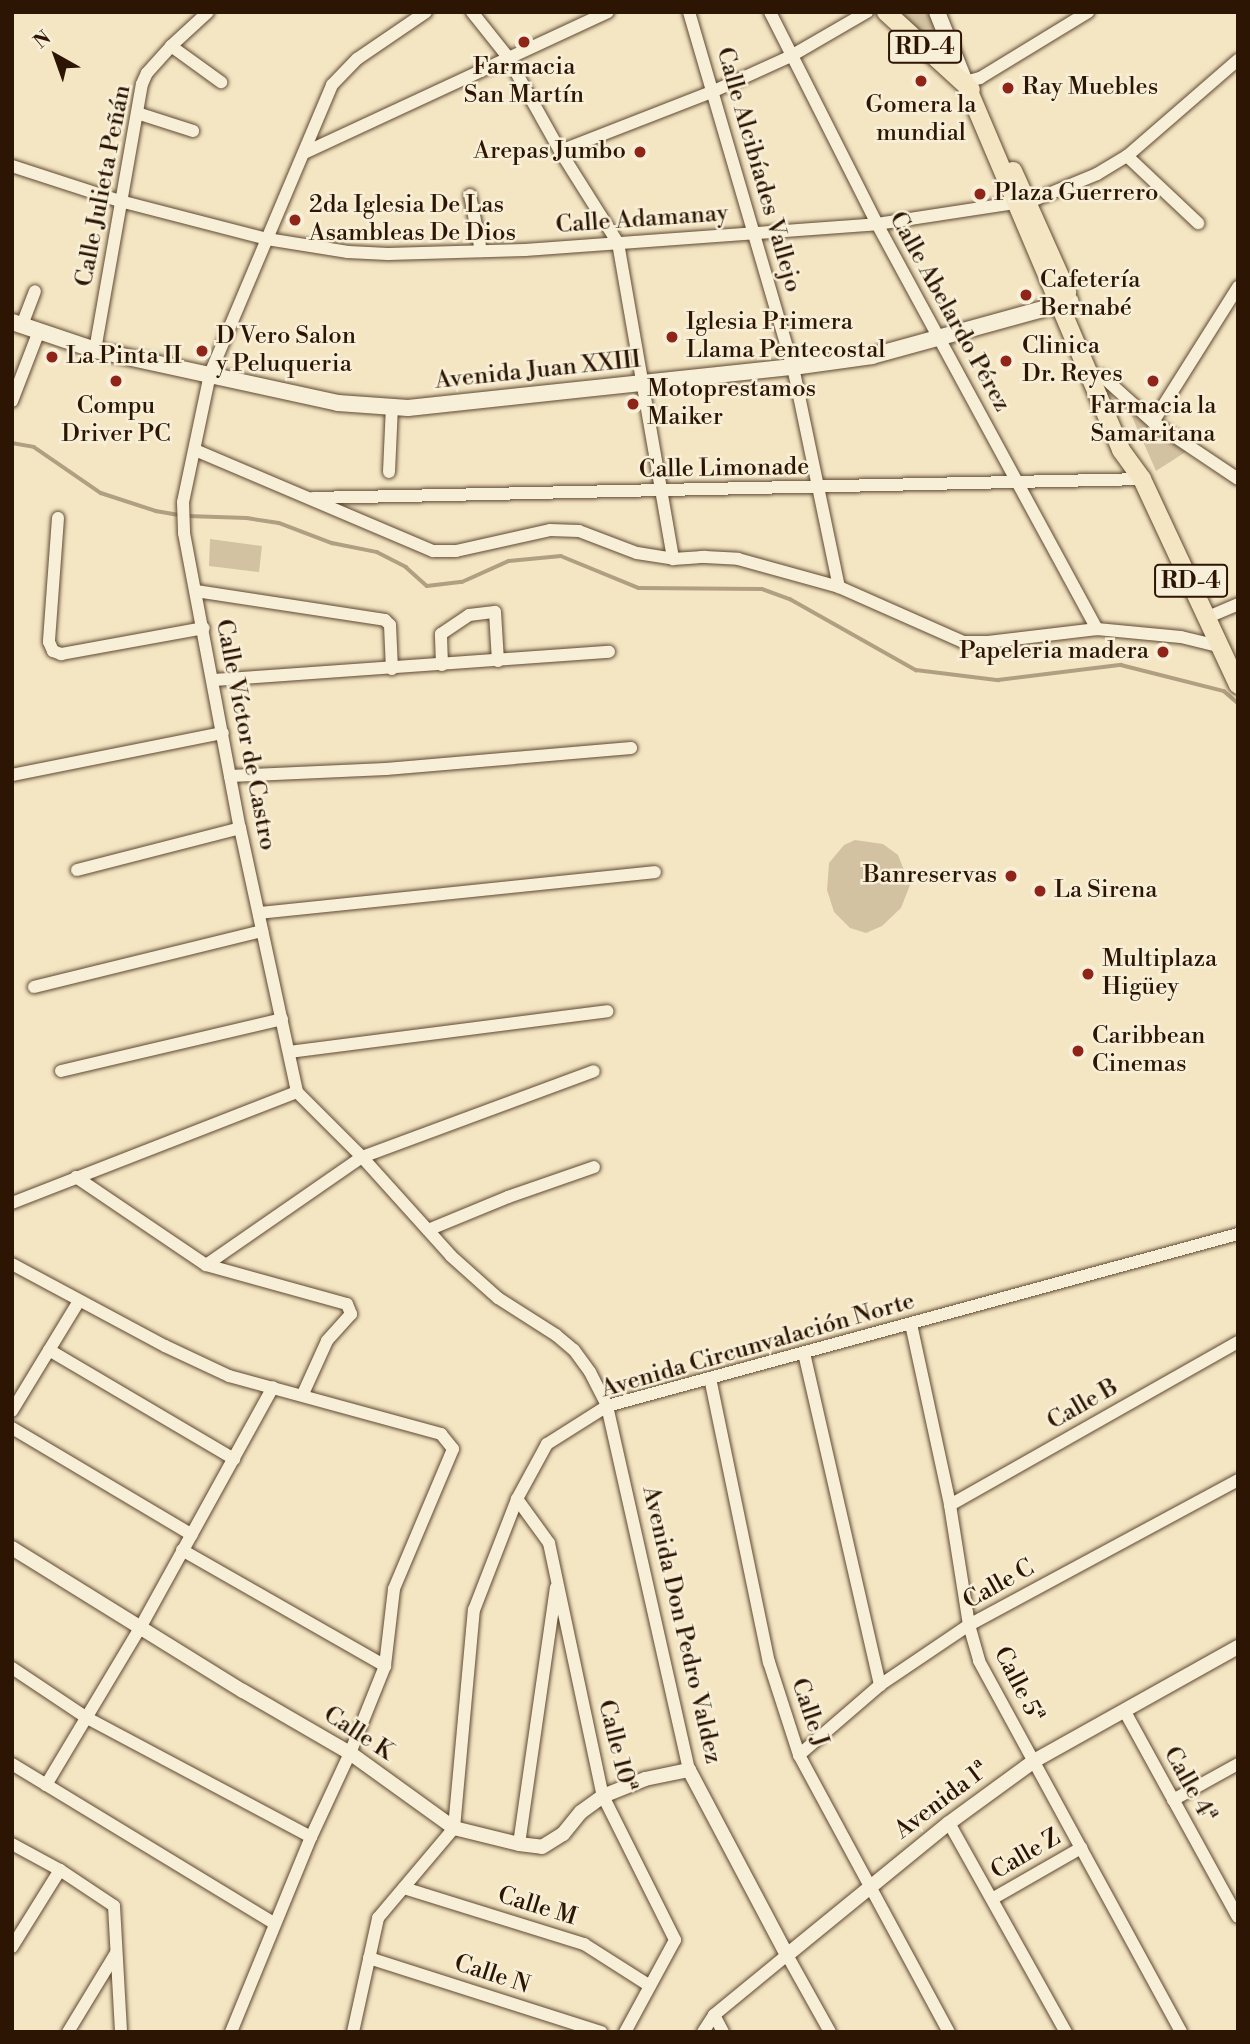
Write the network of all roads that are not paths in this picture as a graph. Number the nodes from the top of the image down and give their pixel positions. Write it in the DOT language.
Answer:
graph roads {
  1 [pos="208,12"];
  2 [pos="426,12"];
  3 [pos="472,12"];
  4 [pos="608,12"];
  5 [pos="689,12"];
  6 [pos="770,12"];
  7 [pos="867,12"];
  8 [pos="886,12"];
  9 [pos="937,12"];
  10 [pos="1088,12"];
  11 [pos="171,46"];
  12 [pos="508,56"];
  13 [pos="792,56"];
  14 [pos="1238,60"];
  15 [pos="221,82"];
  16 [pos="965,82"];
  17 [pos="714,92"];
  18 [pos="137,113"];
  19 [pos="193,131"];
  20 [pos="560,151"];
  21 [pos="304,152"];
  22 [pos="1127,156"];
  23 [pos="12,166"];
  24 [pos="470,195"];
  25 [pos="120,201"];
  26 [pos="1022,201"];
  27 [pos="877,223"];
  28 [pos="1198,223"];
  29 [pos="755,232"];
  30 [pos="267,239"];
  31 [pos="618,243"];
  32 [pos="481,251"];
  33 [pos="1238,287"];
  34 [pos="35,292"];
  35 [pos="1065,303"];
  36 [pos="17,324"];
  37 [pos="39,331"];
  38 [pos="940,338"];
  39 [pos="95,350"];
  40 [pos="793,367"];
  41 [pos="210,374"];
  42 [pos="1102,376"];
  43 [pos="645,383"];
  44 [pos="12,401"];
  45 [pos="392,407"];
  46 [pos="1153,422"];
  47 [pos="195,450"];
  48 [pos="389,472"];
  49 [pos="1142,479"];
  50 [pos="1238,479"];
  51 [pos="1019,484"];
  52 [pos="818,488"];
  53 [pos="662,491"];
  54 [pos="307,498"];
  55 [pos="58,518"];
  56 [pos="673,559"];
  57 [pos="839,587"];
  58 [pos="196,591"];
  59 [pos="1238,604"];
  60 [pos="1208,617"];
  61 [pos="204,628"];
  62 [pos="1097,629"];
  63 [pos="1222,647"];
  64 [pos="609,652"];
  65 [pos="498,661"];
  66 [pos="442,665"];
  67 [pos="392,668"];
  68 [pos="214,680"];
  69 [pos="1238,685"];
  70 [pos="223,733"];
  71 [pos="631,748"];
  72 [pos="12,775"];
  73 [pos="230,776"];
  74 [pos="240,828"];
  75 [pos="77,870"];
  76 [pos="655,872"];
  77 [pos="259,913"];
  78 [pos="262,931"];
  79 [pos="34,987"];
  80 [pos="607,1011"];
  81 [pos="282,1019"];
  82 [pos="289,1052"];
  83 [pos="61,1071"];
  84 [pos="594,1071"];
  85 [pos="297,1092"];
  86 [pos="362,1157"];
  87 [pos="594,1167"];
  88 [pos="76,1177"];
  89 [pos="12,1203"];
  90 [pos="428,1230"];
  91 [pos="1237,1236"];
  92 [pos="12,1265"];
  93 [pos="206,1265"];
  94 [pos="79,1301"];
  95 [pos="911,1324"];
  96 [pos="1238,1342"];
  97 [pos="49,1350"];
  98 [pos="804,1353"];
  99 [pos="710,1378"];
  100 [pos="273,1387"];
  101 [pos="303,1394"];
  102 [pos="607,1406"];
  103 [pos="12,1411"];
  104 [pos="12,1428"];
  105 [pos="234,1459"];
  106 [pos="1238,1480"];
  107 [pos="517,1499"];
  108 [pos="950,1505"];
  109 [pos="192,1535"];
  110 [pos="12,1548"];
  111 [pos="182,1550"];
  112 [pos="557,1580"];
  113 [pos="969,1625"];
  114 [pos="140,1628"];
  115 [pos="1238,1647"];
  116 [pos="385,1667"];
  117 [pos="12,1668"];
  118 [pos="880,1685"];
  119 [pos="1124,1710"];
  120 [pos="87,1718"];
  121 [pos="350,1753"];
  122 [pos="799,1755"];
  123 [pos="1034,1761"];
  124 [pos="12,1764"];
  125 [pos="1238,1764"];
  126 [pos="689,1770"];
  127 [pos="46,1785"];
  128 [pos="603,1796"];
  129 [pos="1173,1800"];
  130 [pos="949,1823"];
  131 [pos="454,1828"];
  132 [pos="311,1837"];
  133 [pos="12,1844"];
  134 [pos="519,1844"];
  135 [pos="1081,1848"];
  136 [pos="60,1870"];
  137 [pos="870,1886"];
  138 [pos="404,1888"];
  139 [pos="992,1899"];
  140 [pos="1238,1917"];
  141 [pos="274,1923"];
  142 [pos="12,1947"];
  143 [pos="116,1953"];
  144 [pos="787,1955"];
  145 [pos="369,1958"];
  146 [pos="650,1986"];
  147 [pos="714,2015"];
  148 [pos="355,2031"];
  149 [pos="68,2032"];
  150 [pos="121,2032"];
  151 [pos="231,2032"];
  152 [pos="601,2032"];
  153 [pos="625,2032"];
  154 [pos="703,2032"];
  155 [pos="723,2032"];
  156 [pos="830,2032"];
  157 [pos="949,2032"];
  158 [pos="1066,2032"];
  159 [pos="1181,2032"];
  1 -- 11 [label="street, Calle Julieta Peñán"];
  2 -- 21 [label="street, Calle Víctor de Castro"];
  3 -- 12 [label="street"];
  4 -- 12 [label="street"];
  5 -- 17 [label="street, Calle Alcibíades Vallejo"];
  6 -- 13 [label="street, Calle Abelardo Pérez"];
  7 -- 13 [label="street"];
  8 -- 16 [label="main road, RD-4"];
  9 -- 16 [label="main road"];
  10 -- 16 [label="street"];
  11 -- 15 [label="street"];
  11 -- 18 [label="street, Calle Julieta Peñán"];
  12 -- 20 [label="street"];
  12 -- 21 [label="street"];
  13 -- 17 [label="street"];
  13 -- 27 [label="street, Calle Abelardo Pérez"];
  14 -- 22 [label="street, Calle Adamanay"];
  16 -- 26 [label="main road, RD-4"];
  17 -- 20 [label="street"];
  17 -- 29 [label="street, Calle Alcibíades Vallejo"];
  18 -- 19 [label="street"];
  18 -- 25 [label="street, Calle Julieta Peñán"];
  20 -- 31 [label="street"];
  21 -- 30 [label="street, Calle Víctor de Castro"];
  22 -- 26 [label="street, Calle Adamanay"];
  22 -- 28 [label="street"];
  23 -- 25 [label="street, Calle Adamanay"];
  24 -- 32 [label="street"];
  25 -- 30 [label="street, Calle Adamanay"];
  25 -- 39 [label="street, Calle Julieta Peñán"];
  26 -- 27 [label="street, Calle Adamanay"];
  26 -- 35 [label="main road, RD-4"];
  27 -- 29 [label="street, Calle Adamanay"];
  27 -- 38 [label="street, Calle Abelardo Pérez"];
  29 -- 31 [label="street, Calle Adamanay"];
  29 -- 40 [label="street, Calle Alcibíades Vallejo"];
  30 -- 32 [label="street, Calle Adamanay"];
  30 -- 41 [label="street, Calle Víctor de Castro"];
  31 -- 32 [label="street, Calle Adamanay"];
  31 -- 43 [label="street"];
  33 -- 46 [label="street"];
  34 -- 36 [label="street"];
  35 -- 38 [label="main road, Avenida Juan XXIII"];
  35 -- 42 [label="main road, RD-4"];
  35 -- 49 [label="main road, RD-4"];
  36 -- 37 [label="main road, Avenida Juan XXIII"];
  37 -- 39 [label="main road, Avenida Juan XXIII"];
  37 -- 44 [label="street"];
  38 -- 40 [label="main road, Avenida Juan XXIII"];
  38 -- 51 [label="street, Calle Abelardo Pérez"];
  39 -- 41 [label="main road, Avenida Juan XXIII"];
  40 -- 43 [label="main road, Avenida Juan XXIII"];
  40 -- 52 [label="street, Calle Alcibíades Vallejo"];
  41 -- 45 [label="main road, Avenida Juan XXIII"];
  41 -- 47 [label="street, Calle Víctor de Castro"];
  42 -- 46 [label="street"];
  42 -- 49 [label="main road, RD-4"];
  43 -- 45 [label="main road, Avenida Juan XXIII"];
  43 -- 53 [label="street"];
  45 -- 48 [label="street"];
  46 -- 50 [label="street"];
  47 -- 54 [label="street"];
  47 -- 58 [label="street, Calle Víctor de Castro"];
  49 -- 51 [label="street, Calle Limonade"];
  49 -- 60 [label="main road, RD-4"];
  51 -- 52 [label="street, Calle Limonade"];
  51 -- 62 [label="street, Calle Abelardo Pérez"];
  52 -- 53 [label="street, Calle Limonade"];
  52 -- 57 [label="street, Calle Alcibíades Vallejo"];
  53 -- 54 [label="street, Calle Limonade"];
  53 -- 56 [label="street"];
  54 -- 56 [label="street"];
  55 -- 61 [label="street"];
  56 -- 57 [label="street"];
  57 -- 62 [label="street"];
  58 -- 61 [label="street, Calle Víctor de Castro"];
  58 -- 67 [label="street"];
  59 -- 60 [label="street"];
  60 -- 63 [label="main road, RD-4"];
  61 -- 68 [label="street, Calle Víctor de Castro"];
  62 -- 63 [label="street"];
  63 -- 69 [label="main road, RD-4"];
  64 -- 65 [label="street"];
  65 -- 66 [label="street"];
  65 -- 66 [label="street"];
  66 -- 67 [label="street"];
  67 -- 68 [label="street"];
  68 -- 70 [label="street, Calle Víctor de Castro"];
  70 -- 72 [label="street"];
  70 -- 73 [label="street, Calle Víctor de Castro"];
  71 -- 73 [label="street"];
  73 -- 74 [label="street, Calle Víctor de Castro"];
  74 -- 75 [label="street"];
  74 -- 77 [label="street, Calle Víctor de Castro"];
  76 -- 77 [label="street"];
  77 -- 78 [label="street, Calle Víctor de Castro"];
  78 -- 79 [label="street"];
  78 -- 81 [label="street, Calle Víctor de Castro"];
  80 -- 82 [label="street"];
  81 -- 82 [label="street, Calle Víctor de Castro"];
  81 -- 83 [label="street"];
  82 -- 85 [label="street, Calle Víctor de Castro"];
  84 -- 86 [label="street"];
  85 -- 86 [label="street"];
  85 -- 88 [label="street"];
  86 -- 90 [label="street"];
  86 -- 93 [label="street"];
  87 -- 90 [label="street"];
  88 -- 89 [label="street"];
  88 -- 93 [label="street"];
  90 -- 102 [label="street"];
  91 -- 95 [label="street, Avenida Circunvalación Norte"];
  92 -- 94 [label="street"];
  93 -- 101 [label="street"];
  94 -- 97 [label="street"];
  94 -- 100 [label="street"];
  95 -- 98 [label="street, Avenida Circunvalación Norte"];
  95 -- 108 [label="street, Calle 5ª"];
  96 -- 108 [label="street, Calle B"];
  97 -- 103 [label="street"];
  97 -- 105 [label="street"];
  98 -- 99 [label="street, Avenida Circunvalación Norte"];
  98 -- 118 [label="street"];
  99 -- 102 [label="street, Avenida Circunvalación Norte"];
  99 -- 122 [label="street, Calle J"];
  100 -- 101 [label="street"];
  100 -- 105 [label="street"];
  101 -- 116 [label="street"];
  102 -- 107 [label="street, Avenida Circunvalación Norte"];
  102 -- 126 [label="street, Avenida Don Pedro Valdez"];
  104 -- 109 [label="street"];
  105 -- 109 [label="street"];
  106 -- 113 [label="street, Calle C"];
  107 -- 112 [label="street, Calle 10ª"];
  107 -- 131 [label="street, Avenida Circunvalación Norte"];
  108 -- 113 [label="street, Calle 5ª"];
  109 -- 111 [label="street"];
  110 -- 114 [label="street, Calle K"];
  111 -- 114 [label="street"];
  111 -- 116 [label="street"];
  112 -- 128 [label="street, Calle 10ª"];
  112 -- 134 [label="street"];
  113 -- 118 [label="street, Calle C"];
  113 -- 123 [label="street, Calle 5ª"];
  114 -- 120 [label="street"];
  114 -- 121 [label="street, Calle K"];
  115 -- 119 [label="street, Avenida 1ª"];
  116 -- 121 [label="street"];
  117 -- 120 [label="street"];
  118 -- 122 [label="street, Calle C"];
  119 -- 123 [label="street, Avenida 1ª"];
  119 -- 129 [label="street, Calle 4ª"];
  120 -- 127 [label="street"];
  120 -- 132 [label="street"];
  121 -- 131 [label="street, Calle K"];
  121 -- 132 [label="street"];
  122 -- 137 [label="street, Calle J"];
  123 -- 130 [label="street, Avenida 1ª"];
  123 -- 135 [label="street, Calle 5ª"];
  124 -- 127 [label="street"];
  125 -- 129 [label="street"];
  126 -- 128 [label="street, Calle K"];
  126 -- 144 [label="street, Avenida Don Pedro Valdez"];
  127 -- 141 [label="street"];
  128 -- 134 [label="street, Calle K"];
  128 -- 146 [label="street, Calle 10ª"];
  129 -- 140 [label="street, Calle 4ª"];
  130 -- 137 [label="street, Avenida 1ª"];
  130 -- 139 [label="street"];
  131 -- 134 [label="street, Calle K"];
  131 -- 138 [label="street"];
  132 -- 141 [label="street"];
  133 -- 136 [label="street"];
  135 -- 139 [label="street, Calle Z"];
  135 -- 159 [label="street, Calle 5ª"];
  136 -- 142 [label="street"];
  136 -- 143 [label="street"];
  137 -- 144 [label="street, Avenida 1ª"];
  137 -- 157 [label="street, Calle J"];
  138 -- 145 [label="street"];
  138 -- 146 [label="street, Calle M"];
  139 -- 158 [label="street"];
  141 -- 151 [label="street"];
  143 -- 149 [label="street"];
  143 -- 150 [label="street"];
  144 -- 147 [label="street, Avenida 1ª"];
  144 -- 156 [label="street, Avenida Don Pedro Valdez"];
  145 -- 148 [label="street"];
  145 -- 152 [label="street, Calle N"];
  146 -- 153 [label="street, Calle 10ª"];
  147 -- 154 [label="street, Avenida 1ª"];
  147 -- 155 [label="street"];
}
